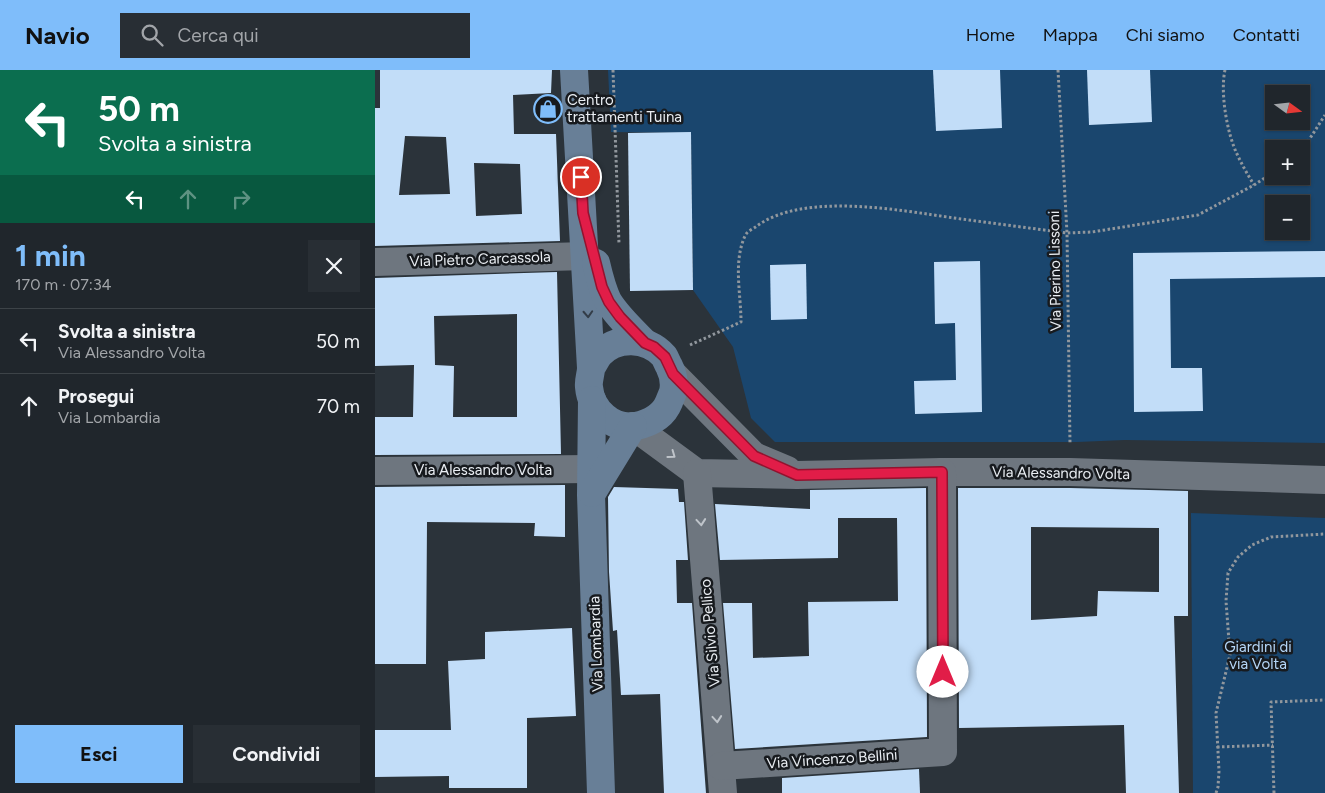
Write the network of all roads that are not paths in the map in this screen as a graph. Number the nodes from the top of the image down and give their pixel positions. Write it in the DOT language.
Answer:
graph roads {
  1 [pos="575,70"];
  2 [pos="583,213"];
  3 [pos="585,256"];
  4 [pos="375,262"];
  5 [pos="661,358"];
  6 [pos="591,368"];
  7 [pos="592,400"];
  8 [pos="633,426"];
  9 [pos="375,471"];
  10 [pos="942,472"];
  11 [pos="697,473"];
  12 [pos="797,475"];
  13 [pos="1325,480"];
  14 [pos="591,482"];
  15 [pos="721,766"];
  16 [pos="601,793"];
  17 [pos="723,793"];
  1 -- 2 [label="street, Via Lombardia"];
  2 -- 3 [label="street, Via Lombardia"];
  2 -- 5 [label="street, Via Lombardia"];
  3 -- 4 [label="street, Via Pietro Carcassola"];
  3 -- 6 [label="street, Via Lombardia, one-way"];
  5 -- 6 [label="street"];
  5 -- 8 [label="street"];
  5 -- 12 [label="street, Via Alessandro Volta"];
  6 -- 7 [label="street, Via Lombardia"];
  7 -- 8 [label="street"];
  7 -- 14 [label="street, Via Lombardia"];
  8 -- 11 [label="street, one-way"];
  8 -- 14 [label="street"];
  9 -- 14 [label="street, Via Alessandro Volta"];
  10 -- 12 [label="street, Via Alessandro Volta"];
  10 -- 13 [label="street, Via Alessandro Volta"];
  10 -- 15 [label="street, Via Vincenzo Bellini"];
  11 -- 12 [label="street, Via Alessandro Volta"];
  11 -- 15 [label="street, Via Silvio Pellico, one-way"];
  14 -- 16 [label="street, Via Lombardia"];
  15 -- 17 [label="street, Via Silvio Pellico"];
}
